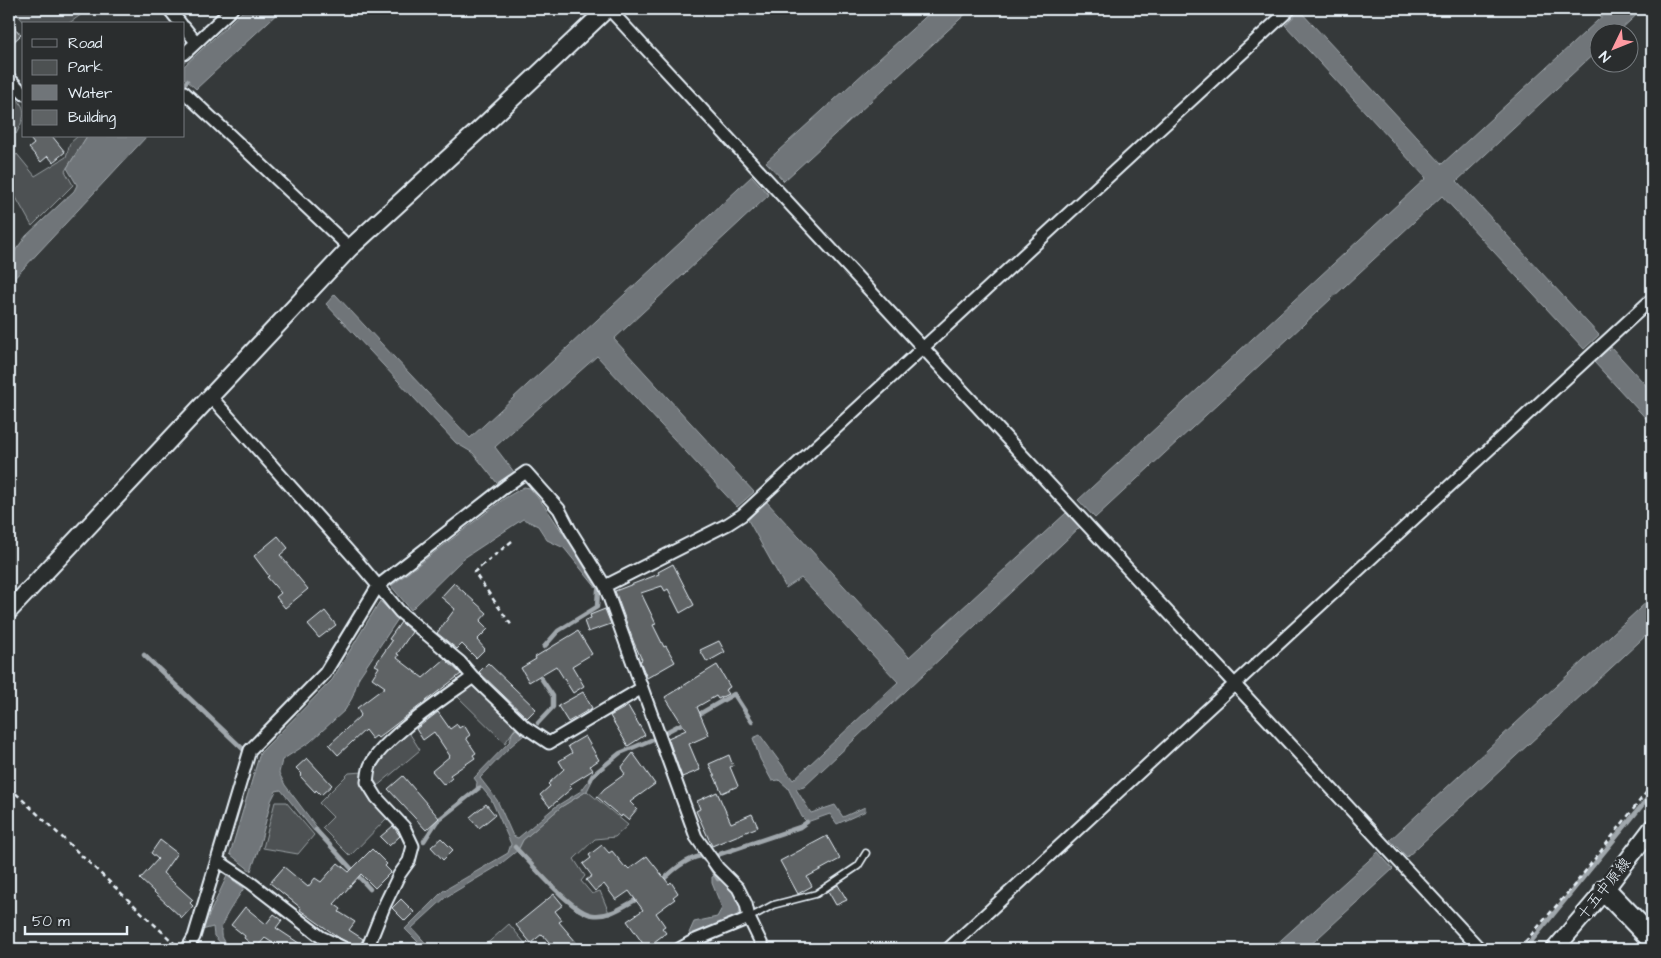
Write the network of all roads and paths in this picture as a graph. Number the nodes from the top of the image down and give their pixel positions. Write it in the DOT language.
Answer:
graph roads {
  1 [pos="169,9"];
  2 [pos="232,9"];
  3 [pos="608,9"];
  4 [pos="1290,9"];
  5 [pos="179,22"];
  6 [pos="185,28"];
  7 [pos="196,42"];
  8 [pos="185,53"];
  9 [pos="9,78"];
  10 [pos="22,92"];
  11 [pos="185,93"];
  12 [pos="350,248"];
  13 [pos="1652,299"];
  14 [pos="923,348"];
  15 [pos="211,397"];
  16 [pos="512,541"];
  17 [pos="378,586"];
  18 [pos="604,586"];
  19 [pos="9,611"];
  20 [pos="512,626"];
  21 [pos="473,677"];
  22 [pos="1236,684"];
  23 [pos="642,688"];
  24 [pos="1652,785"];
  25 [pos="9,787"];
  26 [pos="1652,828"];
  27 [pos="866,853"];
  28 [pos="217,860"];
  29 [pos="1605,890"];
  30 [pos="749,918"];
  31 [pos="1652,939"];
  32 [pos="181,949"];
  33 [pos="187,949"];
  34 [pos="346,949"];
  35 [pos="367,949"];
  36 [pos="679,949"];
  37 [pos="764,949"];
  38 [pos="948,949"];
  39 [pos="1480,949"];
  40 [pos="1518,949"];
  41 [pos="1555,949"];
  1 -- 5 [label="street"];
  2 -- 7 [label="street"];
  3 -- 12 [label="street"];
  3 -- 14 [label="street"];
  4 -- 14 [label="street"];
  6 -- 7 [label="street"];
  7 -- 8 [label="street"];
  9 -- 10 [label="street"];
  11 -- 12 [label="street"];
  12 -- 15 [label="street"];
  13 -- 22 [label="street"];
  14 -- 18 [label="street"];
  14 -- 22 [label="street"];
  15 -- 17 [label="street"];
  15 -- 19 [label="street"];
  16 -- 20 [label="path"];
  17 -- 18 [label="street"];
  17 -- 21 [label="street"];
  17 -- 28 [label="street"];
  18 -- 23 [label="street"];
  21 -- 23 [label="street"];
  21 -- 35 [label="street"];
  22 -- 38 [label="street"];
  22 -- 39 [label="street"];
  23 -- 30 [label="street"];
  24 -- 40 [label="path"];
  25 -- 32 [label="path"];
  26 -- 29 [label="street, 十五中原線"];
  27 -- 30 [label="lane"];
  28 -- 33 [label="street"];
  28 -- 34 [label="street"];
  29 -- 31 [label="highway"];
  29 -- 41 [label="street, 十五中原線"];
  30 -- 36 [label="street"];
  30 -- 37 [label="street"];
}
